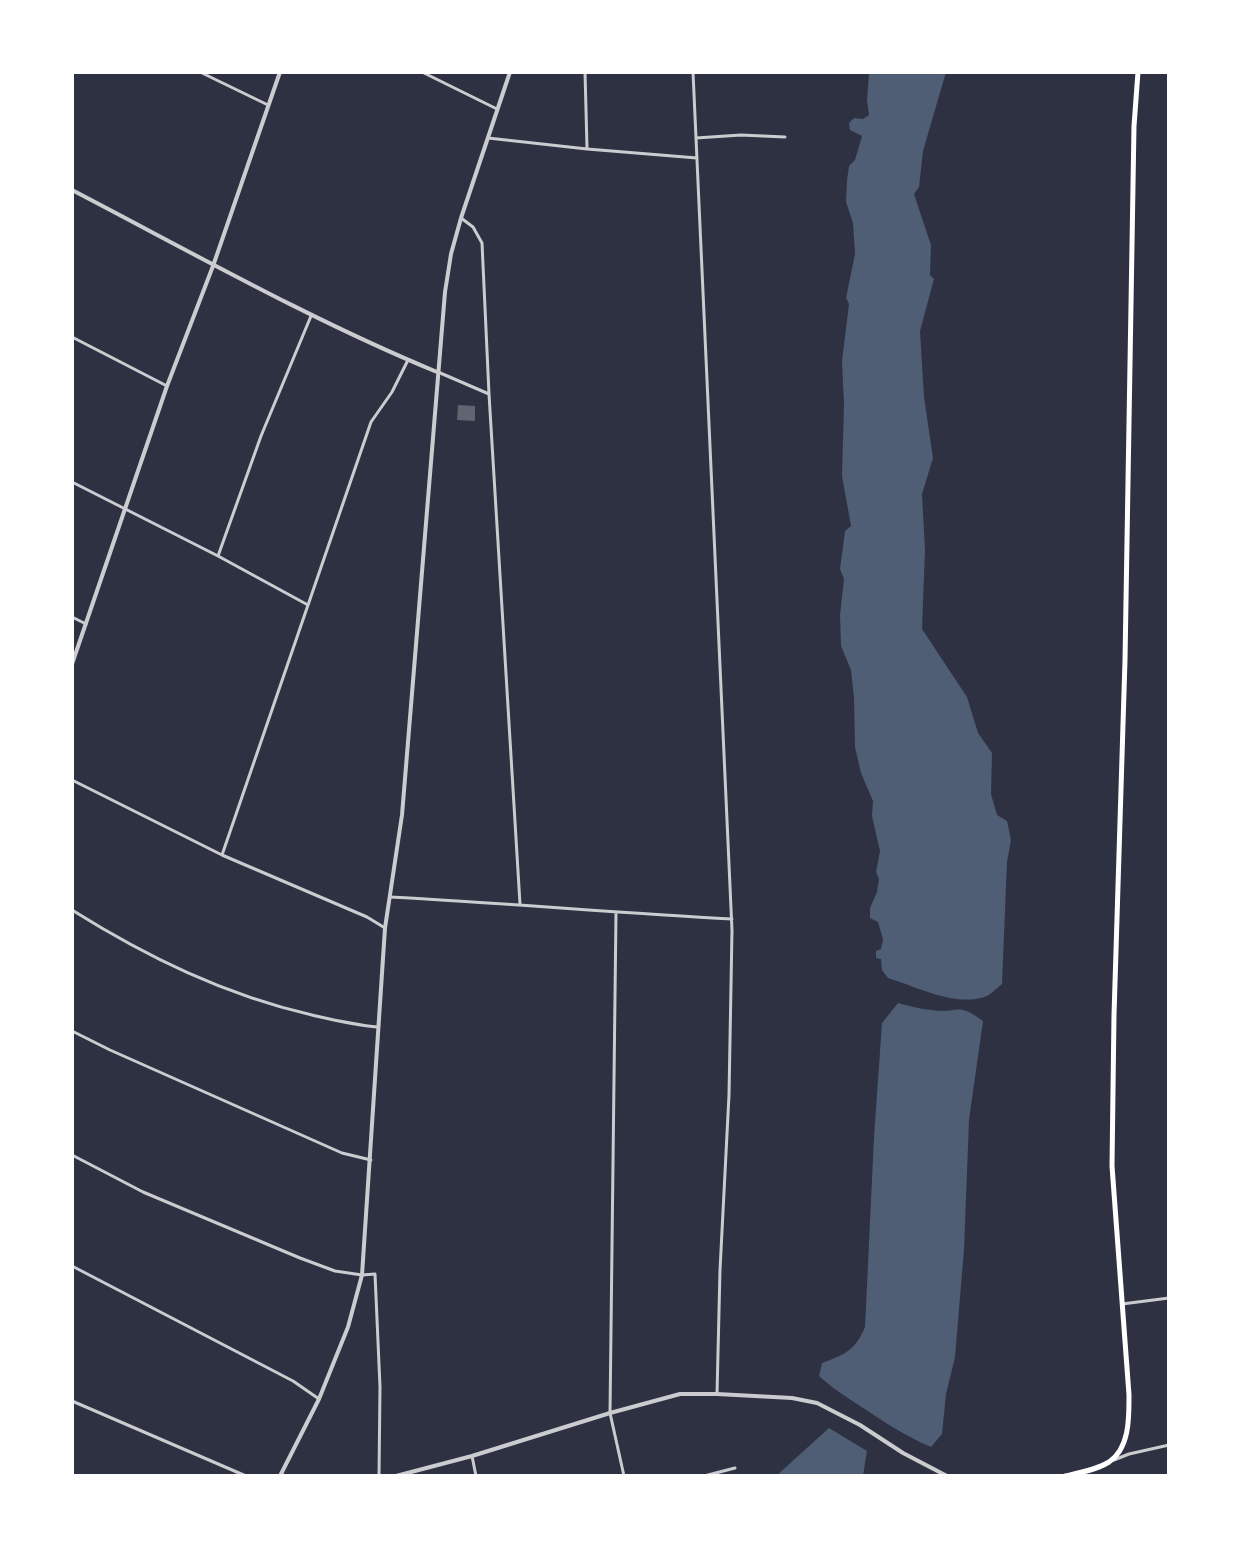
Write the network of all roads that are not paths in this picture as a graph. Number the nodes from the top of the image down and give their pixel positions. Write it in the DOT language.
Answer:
graph roads {
  1 [pos="200,72"];
  2 [pos="280,72"];
  3 [pos="422,72"];
  4 [pos="510,72"];
  5 [pos="585,72"];
  6 [pos="693,72"];
  7 [pos="1138,72"];
  8 [pos="268,105"];
  9 [pos="497,109"];
  10 [pos="785,137"];
  11 [pos="488,138"];
  12 [pos="696,138"];
  13 [pos="587,149"];
  14 [pos="697,158"];
  15 [pos="72,190"];
  16 [pos="461,218"];
  17 [pos="213,266"];
  18 [pos="311,316"];
  19 [pos="72,337"];
  20 [pos="408,360"];
  21 [pos="437,372"];
  22 [pos="167,386"];
  23 [pos="489,394"];
  24 [pos="72,482"];
  25 [pos="124,509"];
  26 [pos="218,556"];
  27 [pos="308,605"];
  28 [pos="72,617"];
  29 [pos="86,624"];
  30 [pos="72,664"];
  31 [pos="72,780"];
  32 [pos="222,855"];
  33 [pos="390,897"];
  34 [pos="520,904"];
  35 [pos="72,910"];
  36 [pos="616,913"];
  37 [pos="732,919"];
  38 [pos="385,928"];
  39 [pos="378,1027"];
  40 [pos="72,1031"];
  41 [pos="72,1155"];
  42 [pos="371,1160"];
  43 [pos="72,1266"];
  44 [pos="362,1275"];
  45 [pos="1169,1298"];
  46 [pos="1122,1304"];
  47 [pos="717,1394"];
  48 [pos="319,1399"];
  49 [pos="72,1401"];
  50 [pos="610,1413"];
  51 [pos="1169,1445"];
  52 [pos="472,1456"];
  53 [pos="1111,1461"];
  54 [pos="735,1468"];
  55 [pos="246,1476"];
  56 [pos="280,1476"];
  57 [pos="379,1476"];
  58 [pos="396,1476"];
  59 [pos="476,1476"];
  60 [pos="624,1476"];
  61 [pos="704,1476"];
  62 [pos="947,1476"];
  63 [pos="1065,1476"];
  1 -- 8 [label="street"];
  2 -- 8 [label="street"];
  3 -- 9 [label="street"];
  4 -- 9 [label="street"];
  5 -- 13 [label="street"];
  6 -- 12 [label="street"];
  7 -- 46 [label="main road"];
  8 -- 17 [label="street"];
  9 -- 11 [label="street"];
  10 -- 12 [label="street"];
  11 -- 13 [label="street"];
  11 -- 16 [label="street"];
  12 -- 14 [label="street"];
  13 -- 14 [label="street"];
  14 -- 37 [label="street"];
  15 -- 17 [label="street"];
  16 -- 21 [label="street"];
  16 -- 23 [label="street"];
  17 -- 18 [label="street"];
  17 -- 22 [label="street"];
  18 -- 20 [label="street"];
  18 -- 26 [label="street"];
  19 -- 22 [label="street"];
  20 -- 21 [label="street"];
  20 -- 27 [label="street"];
  21 -- 23 [label="street"];
  21 -- 33 [label="street"];
  22 -- 25 [label="street"];
  23 -- 34 [label="street"];
  24 -- 25 [label="street"];
  25 -- 26 [label="street"];
  25 -- 29 [label="street"];
  26 -- 27 [label="street"];
  27 -- 32 [label="street"];
  28 -- 29 [label="street"];
  29 -- 30 [label="street"];
  31 -- 32 [label="street"];
  32 -- 38 [label="street"];
  33 -- 34 [label="street"];
  33 -- 38 [label="street"];
  34 -- 36 [label="street"];
  35 -- 39 [label="street"];
  36 -- 37 [label="street"];
  36 -- 50 [label="street"];
  37 -- 47 [label="street"];
  38 -- 39 [label="street"];
  39 -- 42 [label="street"];
  40 -- 42 [label="street"];
  41 -- 44 [label="street"];
  42 -- 44 [label="street"];
  43 -- 48 [label="street"];
  44 -- 48 [label="street"];
  44 -- 57 [label="street"];
  45 -- 46 [label="street"];
  46 -- 53 [label="main road"];
  47 -- 50 [label="street"];
  47 -- 62 [label="street"];
  48 -- 56 [label="street"];
  49 -- 55 [label="street"];
  50 -- 52 [label="street"];
  50 -- 60 [label="street"];
  51 -- 53 [label="street"];
  52 -- 58 [label="street"];
  52 -- 59 [label="street"];
  53 -- 63 [label="main road"];
  54 -- 61 [label="street"];
}
